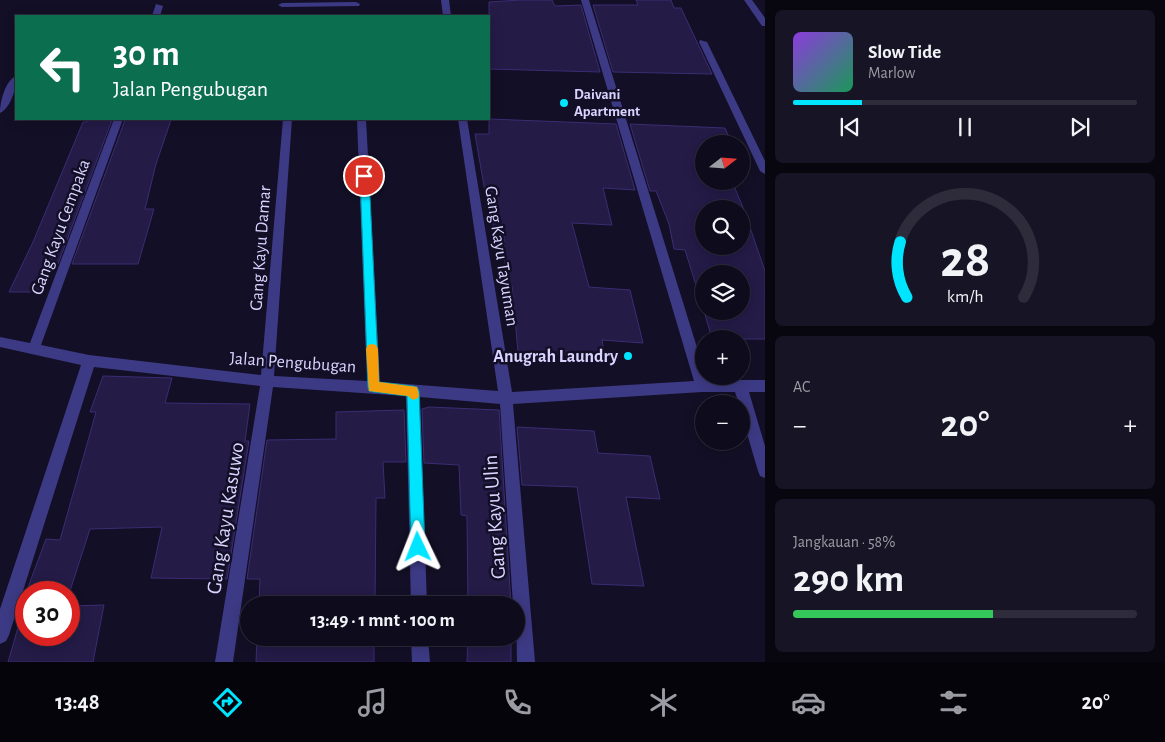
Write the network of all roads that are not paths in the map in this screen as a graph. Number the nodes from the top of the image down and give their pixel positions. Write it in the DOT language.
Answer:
graph roads {
  1 [pos="444,0"];
  2 [pos="584,0"];
  3 [pos="748,0"];
  4 [pos="282,2"];
  5 [pos="356,5"];
  6 [pos="159,6"];
  7 [pos="156,15"];
  8 [pos="284,15"];
  9 [pos="447,15"];
  10 [pos="765,24"];
  11 [pos="703,42"];
  12 [pos="15,82"];
  13 [pos="0,110"];
  14 [pos="118,120"];
  15 [pos="288,120"];
  16 [pos="362,120"];
  17 [pos="463,120"];
  18 [pos="765,170"];
  19 [pos="0,342"];
  20 [pos="34,348"];
  21 [pos="89,361"];
  22 [pos="268,381"];
  23 [pos="740,385"];
  24 [pos="702,386"];
  25 [pos="765,386"];
  26 [pos="374,387"];
  27 [pos="413,391"];
  28 [pos="506,398"];
  29 [pos="765,471"];
  30 [pos="419,596"];
  31 [pos="0,635"];
  32 [pos="420,646"];
  33 [pos="224,662"];
  34 [pos="421,662"];
  35 [pos="526,662"];
  1 -- 9 [label="street"];
  2 -- 24 [label="street"];
  3 -- 10 [label="street"];
  4 -- 5 [label="street"];
  4 -- 8 [label="street"];
  6 -- 7 [label="street"];
  11 -- 18 [label="street"];
  12 -- 13 [label="street"];
  14 -- 20 [label="street, Gang Kayu Cempaka"];
  15 -- 22 [label="street, Gang Kayu Damar"];
  16 -- 26 [label="street"];
  17 -- 28 [label="street, Gang Kayu Tayuman"];
  19 -- 20 [label="street, Jalan Pengubugan"];
  20 -- 21 [label="street, Jalan Pengubugan"];
  21 -- 22 [label="street, Jalan Pengubugan"];
  21 -- 31 [label="street"];
  22 -- 26 [label="street, Jalan Pengubugan"];
  22 -- 33 [label="street, Gang Kayu Kasuwo"];
  23 -- 24 [label="street, Jalan Pengubugan"];
  23 -- 25 [label="street, Jalan Pengubugan"];
  23 -- 29 [label="street"];
  24 -- 28 [label="street, Jalan Pengubugan"];
  26 -- 27 [label="street, Jalan Pengubugan"];
  27 -- 28 [label="street, Jalan Pengubugan"];
  27 -- 30 [label="street"];
  28 -- 35 [label="street, Gang Kayu Ulin"];
  32 -- 34 [label="street"];
}
